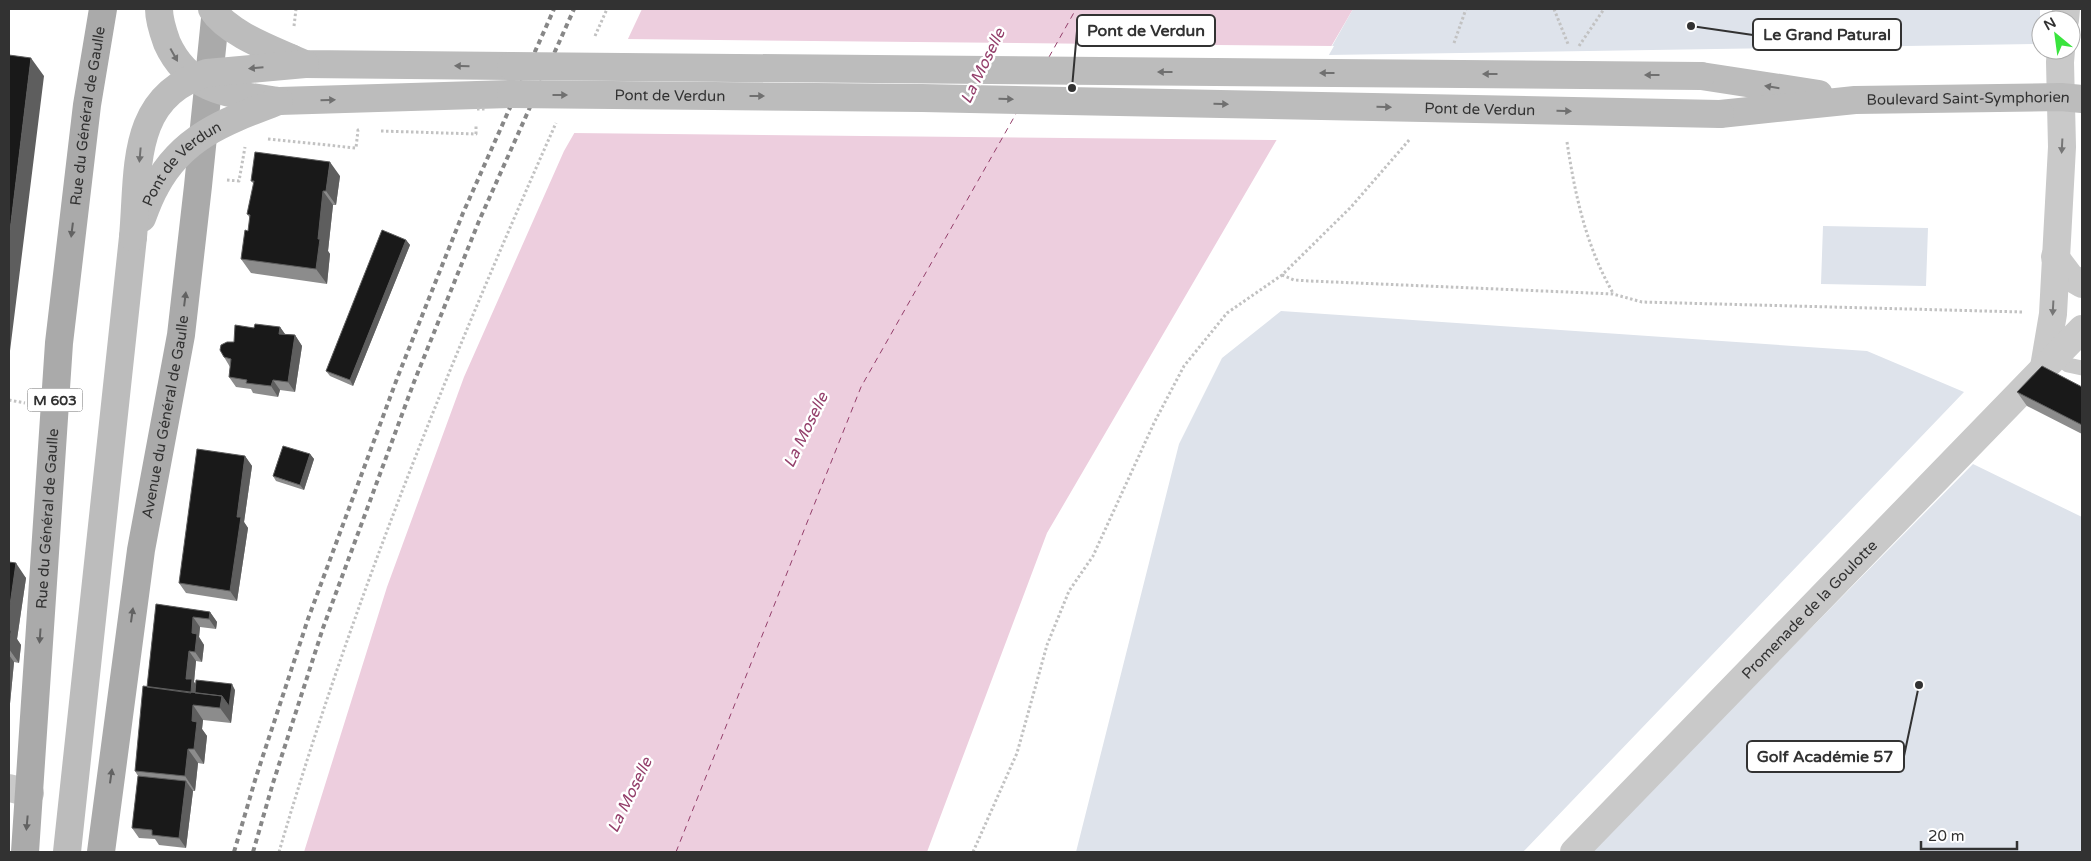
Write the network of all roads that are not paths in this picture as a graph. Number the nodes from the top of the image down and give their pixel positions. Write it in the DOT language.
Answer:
graph roads {
  1 [pos="104,9"];
  2 [pos="158,9"];
  3 [pos="212,9"];
  4 [pos="216,9"];
  5 [pos="2063,60"];
  6 [pos="305,64"];
  7 [pos="1701,76"];
  8 [pos="193,78"];
  9 [pos="2071,98"];
  10 [pos="1855,100"];
  11 [pos="279,101"];
  12 [pos="1720,114"];
  13 [pos="133,237"];
  14 [pos="2055,257"];
  15 [pos="2082,284"];
  16 [pos="2082,329"];
  17 [pos="2050,361"];
  18 [pos="2082,368"];
  19 [pos="19,791"];
  20 [pos="25,852"];
  21 [pos="67,852"];
  22 [pos="100,852"];
  23 [pos="1574,852"];
  1 -- 19 [label="main road, Rue du Général de Gaulle / M 603, one-way"];
  2 -- 8 [label="main road, Pont de Verdun, one-way, bridge"];
  3 -- 6 [label="main road, Pont de Verdun, bridge"];
  22 -- 4 [label="main road, Avenue du Général de Gaulle, one-way"];
  5 -- 9 [label="street"];
  7 -- 6 [label="main road, Pont de Verdun, one-way, bridge"];
  6 -- 8 [label="main road, Pont de Verdun, one-way, bridge"];
  10 -- 7 [label="main road, Boulevard Saint-Symphorien, one-way"];
  8 -- 11 [label="main road, Pont de Verdun, bridge"];
  8 -- 13 [label="main road, Pont de Verdun, one-way, bridge"];
  9 -- 10 [label="main road, Boulevard Saint-Symphorien"];
  9 -- 14 [label="street, one-way"];
  10 -- 12 [label="main road, Boulevard Saint-Symphorien"];
  11 -- 12 [label="main road, Pont de Verdun, one-way, bridge"];
  11 -- 13 [label="main road, Pont de Verdun, bridge"];
  13 -- 21 [label="main road"];
  14 -- 15 [label="street"];
  14 -- 17 [label="street, one-way"];
  16 -- 17 [label="street, Promenade de la Goulotte"];
  17 -- 18 [label="lane"];
  17 -- 23 [label="street, Promenade de la Goulotte"];
  19 -- 20 [label="main road, Rue du Général de Gaulle / M 603, one-way"];
}
